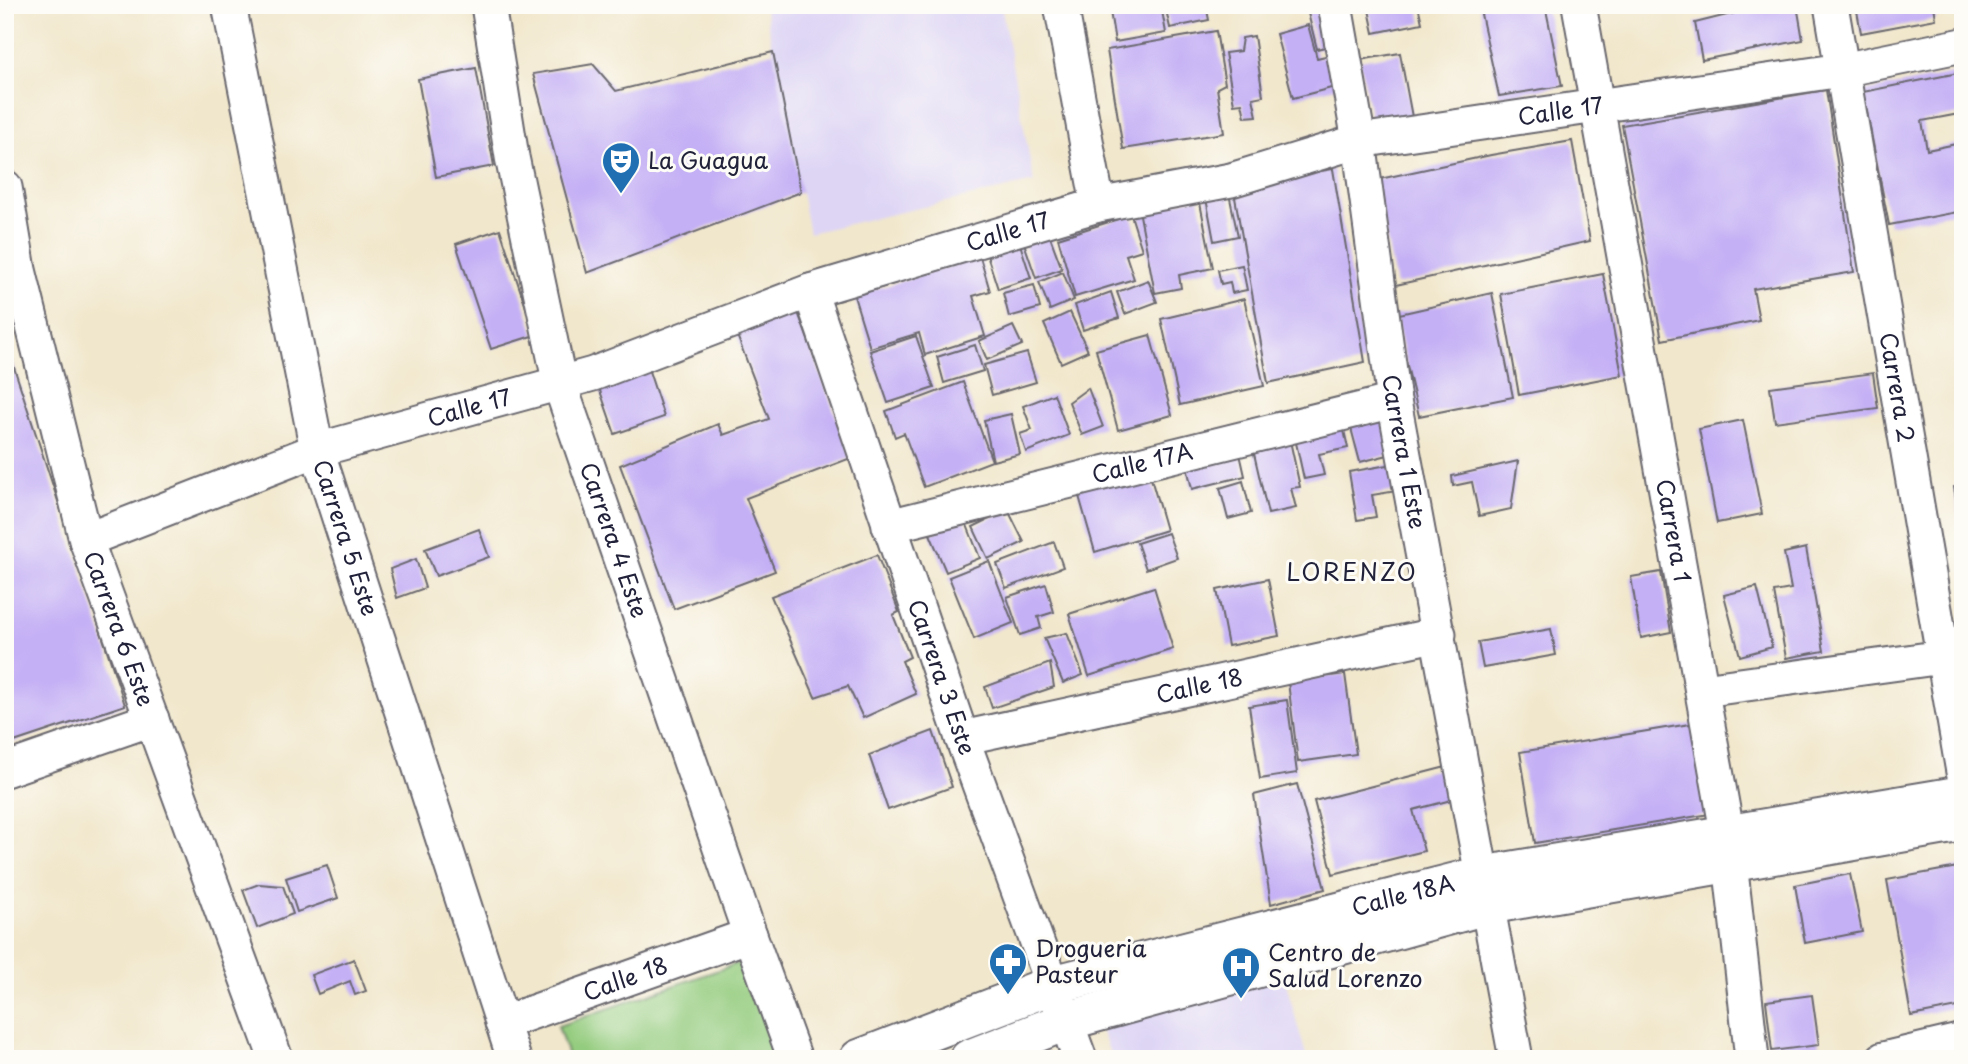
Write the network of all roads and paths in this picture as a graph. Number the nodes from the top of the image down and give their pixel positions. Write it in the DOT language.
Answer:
graph roads {
  1 [pos="229,5"];
  2 [pos="488,5"];
  3 [pos="1061,5"];
  4 [pos="1335,5"];
  5 [pos="1578,5"];
  6 [pos="1831,5"];
  7 [pos="1963,44"];
  8 [pos="1842,70"];
  9 [pos="1598,106"];
  10 [pos="1359,141"];
  11 [pos="5,187"];
  12 [pos="1098,205"];
  13 [pos="12,271"];
  14 [pos="810,291"];
  15 [pos="560,385"];
  16 [pos="1394,401"];
  17 [pos="317,450"];
  18 [pos="889,526"];
  19 [pos="86,540"];
  20 [pos="1439,634"];
  21 [pos="1943,657"];
  22 [pos="1703,690"];
  23 [pos="152,719"];
  24 [pos="962,738"];
  25 [pos="5,770"];
  26 [pos="1963,772"];
  27 [pos="1963,795"];
  28 [pos="1963,822"];
  29 [pos="1729,849"];
  30 [pos="1484,890"];
  31 [pos="750,935"];
  32 [pos="1052,985"];
  33 [pos="1066,1021"];
  34 [pos="502,1023"];
  35 [pos="1963,1040"];
  36 [pos="276,1059"];
  37 [pos="514,1059"];
  38 [pos="795,1059"];
  39 [pos="859,1059"];
  40 [pos="969,1059"];
  41 [pos="1080,1059"];
  42 [pos="1516,1059"];
  43 [pos="1752,1059"];
  44 [pos="1883,1059"];
  1 -- 17 [label="street, Carrera 5 Este"];
  2 -- 15 [label="street, Carrera 4 Este"];
  3 -- 12 [label="street"];
  4 -- 10 [label="street, Carrera 1 Este"];
  5 -- 9 [label="street, Carrera 1"];
  6 -- 8 [label="street, Carrera 2"];
  7 -- 8 [label="street, Calle 17"];
  8 -- 9 [label="street, Calle 17"];
  8 -- 21 [label="street, Carrera 2"];
  9 -- 10 [label="street, Calle 17"];
  9 -- 22 [label="street, Carrera 1"];
  10 -- 12 [label="street, Calle 17"];
  10 -- 16 [label="street, Carrera 1 Este"];
  11 -- 13 [label="street, Carrera 6 Este"];
  12 -- 14 [label="street, Calle 17"];
  13 -- 19 [label="street, Carrera 6 Este"];
  14 -- 15 [label="street, Calle 17"];
  14 -- 18 [label="street, Carrera 3 Este"];
  15 -- 17 [label="street, Calle 17"];
  15 -- 31 [label="street, Carrera 4 Este"];
  16 -- 18 [label="street, Calle 17A"];
  16 -- 20 [label="street, Carrera 1 Este"];
  17 -- 19 [label="street, Calle 17"];
  17 -- 34 [label="street, Carrera 5 Este"];
  18 -- 24 [label="street, Carrera 3 Este"];
  19 -- 23 [label="street, Carrera 6 Este"];
  20 -- 24 [label="street, Calle 18"];
  20 -- 30 [label="street, Carrera 1 Este"];
  21 -- 22 [label="street"];
  21 -- 26 [label="street, Carrera 2"];
  22 -- 29 [label="street, Carrera 1"];
  23 -- 25 [label="street"];
  23 -- 36 [label="street, Carrera 6 Este"];
  24 -- 32 [label="street, Carrera 3 Este"];
  27 -- 29 [label="main road, Calle 18A"];
  28 -- 29 [label="main road, Calle 18A"];
  29 -- 30 [label="main road, Calle 18A"];
  29 -- 43 [label="street, Carrera 1"];
  30 -- 32 [label="main road, Calle 18A"];
  30 -- 33 [label="main road, Calle 18A"];
  30 -- 42 [label="street, Carrera 1 Este"];
  31 -- 34 [label="street, Calle 18"];
  31 -- 38 [label="street, Carrera 4 Este"];
  32 -- 33 [label="street, Carrera 3 Este"];
  32 -- 39 [label="main road, Calle 18A"];
  33 -- 40 [label="main road, Calle 18A"];
  33 -- 41 [label="street, Carrera 3 Este"];
  34 -- 37 [label="street, Carrera 5 Este"];
  35 -- 44 [label="street"];
}
